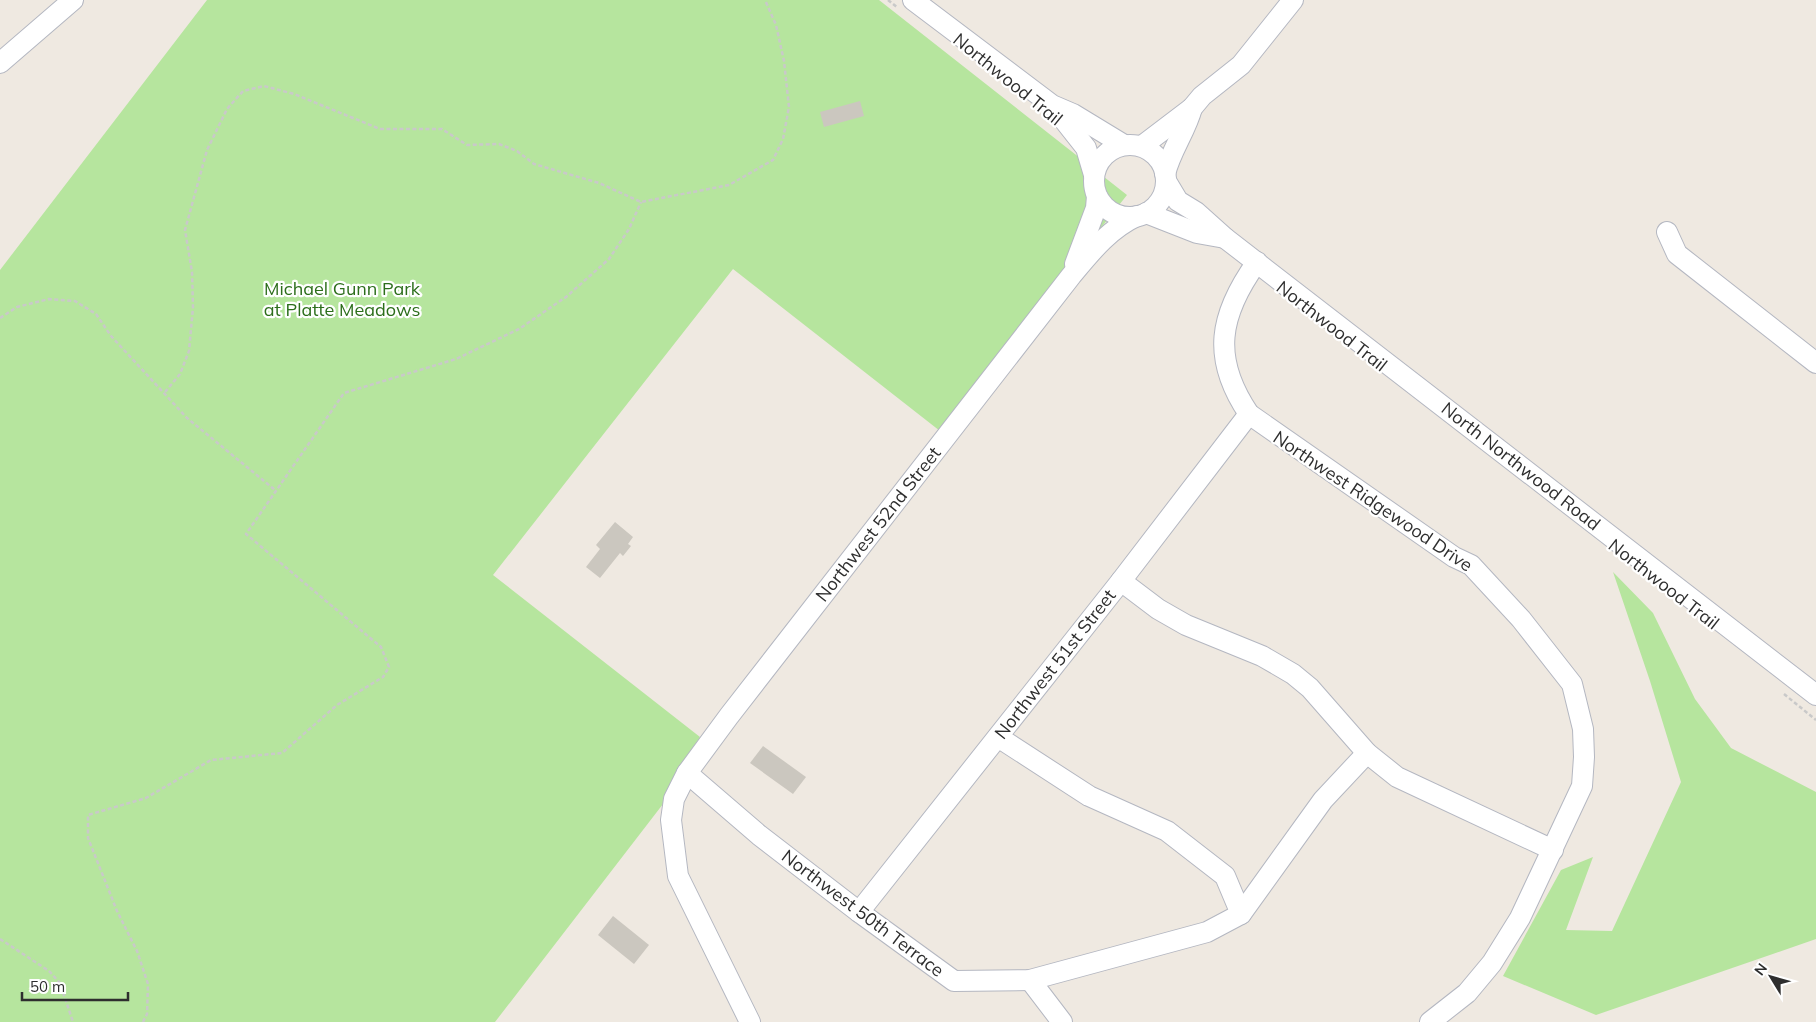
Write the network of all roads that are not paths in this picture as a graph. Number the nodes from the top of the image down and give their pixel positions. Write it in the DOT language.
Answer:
graph roads {
  1 [pos="73,0"];
  2 [pos="1293,0"];
  3 [pos="908,6"];
  4 [pos="0,64"];
  5 [pos="1052,105"];
  6 [pos="1192,108"];
  7 [pos="1133,146"];
  8 [pos="1094,175"];
  9 [pos="1165,178"];
  10 [pos="1097,196"];
  11 [pos="1141,214"];
  12 [pos="1666,232"];
  13 [pos="1225,238"];
  14 [pos="1257,262"];
  15 [pos="1071,276"];
  16 [pos="1816,363"];
  17 [pos="1249,414"];
  18 [pos="1121,581"];
  19 [pos="1816,695"];
  20 [pos="998,737"];
  21 [pos="1367,753"];
  22 [pos="687,773"];
  23 [pos="1552,850"];
  24 [pos="859,912"];
  25 [pos="1240,914"];
  26 [pos="1030,980"];
  27 [pos="750,1022"];
  28 [pos="1062,1022"];
  29 [pos="1430,1022"];
  1 -- 4 [label="street"];
  2 -- 6 [label="street"];
  3 -- 5 [label="street"];
  5 -- 7 [label="street"];
  5 -- 8 [label="street"];
  6 -- 7 [label="street"];
  6 -- 9 [label="street"];
  7 -- 8 [label="street"];
  7 -- 9 [label="street"];
  8 -- 10 [label="street"];
  9 -- 11 [label="street"];
  9 -- 13 [label="street, North Northwood Road"];
  10 -- 11 [label="street"];
  10 -- 15 [label="street, Northwest 52nd Street"];
  11 -- 13 [label="street, North Northwood Road"];
  11 -- 15 [label="street, Northwest 52nd Street"];
  12 -- 16 [label="street"];
  13 -- 14 [label="street, North Northwood Road"];
  14 -- 17 [label="street, Northwest Ridgewood Drive"];
  14 -- 19 [label="street, North Northwood Road"];
  15 -- 22 [label="street, Northwest 52nd Street"];
  17 -- 18 [label="street, Northwest 51st Street"];
  17 -- 23 [label="street, Northwest Ridgewood Drive"];
  18 -- 20 [label="street, Northwest 51st Street"];
  18 -- 21 [label="street"];
  20 -- 24 [label="street, Northwest 51st Street"];
  20 -- 25 [label="street"];
  21 -- 23 [label="street"];
  21 -- 25 [label="street, Northwest 50th Terrace"];
  22 -- 24 [label="street, Northwest 50th Terrace"];
  22 -- 27 [label="street, Northwest 52nd Street"];
  23 -- 29 [label="street, Northwest Ridgewood Drive"];
  24 -- 26 [label="street, Northwest 50th Terrace"];
  25 -- 26 [label="street, Northwest 50th Terrace"];
  26 -- 28 [label="street"];
}
